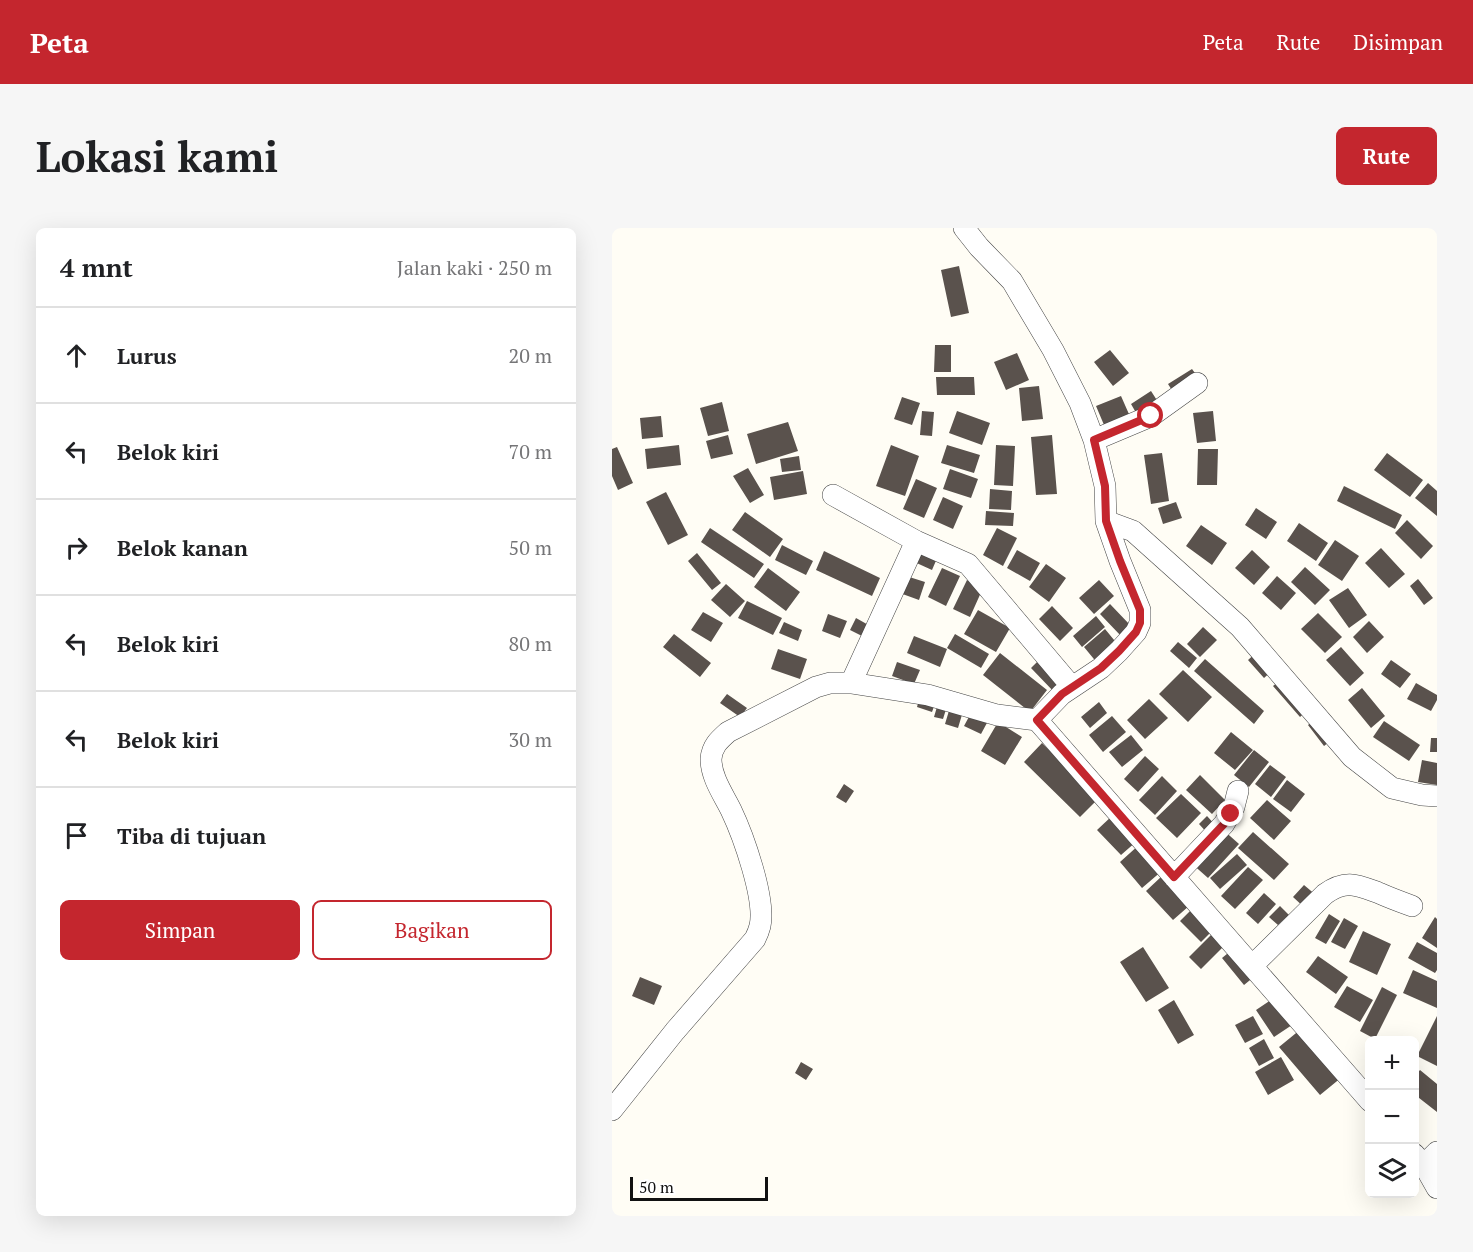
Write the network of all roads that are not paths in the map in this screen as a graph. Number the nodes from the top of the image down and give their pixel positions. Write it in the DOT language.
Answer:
graph roads {
  1 [pos="964,228"];
  2 [pos="1197,383"];
  3 [pos="1094,440"];
  4 [pos="833,495"];
  5 [pos="1106,521"];
  6 [pos="916,541"];
  7 [pos="851,682"];
  8 [pos="1072,687"];
  9 [pos="1037,720"];
  10 [pos="1238,791"];
  11 [pos="1437,796"];
  12 [pos="1174,877"];
  13 [pos="1412,906"];
  14 [pos="1252,966"];
  15 [pos="1365,1095"];
  16 [pos="612,1110"];
  17 [pos="1425,1157"];
  18 [pos="1437,1188"];
  1 -- 3 [label="street"];
  2 -- 3 [label="street"];
  3 -- 5 [label="street"];
  4 -- 6 [label="street"];
  5 -- 8 [label="street"];
  5 -- 11 [label="street"];
  6 -- 7 [label="street"];
  6 -- 8 [label="street"];
  7 -- 9 [label="street"];
  7 -- 16 [label="street"];
  8 -- 9 [label="street"];
  9 -- 12 [label="street"];
  10 -- 12 [label="street"];
  12 -- 14 [label="street"];
  13 -- 14 [label="street"];
  14 -- 15 [label="street"];
  17 -- 18 [label="street"];
}
